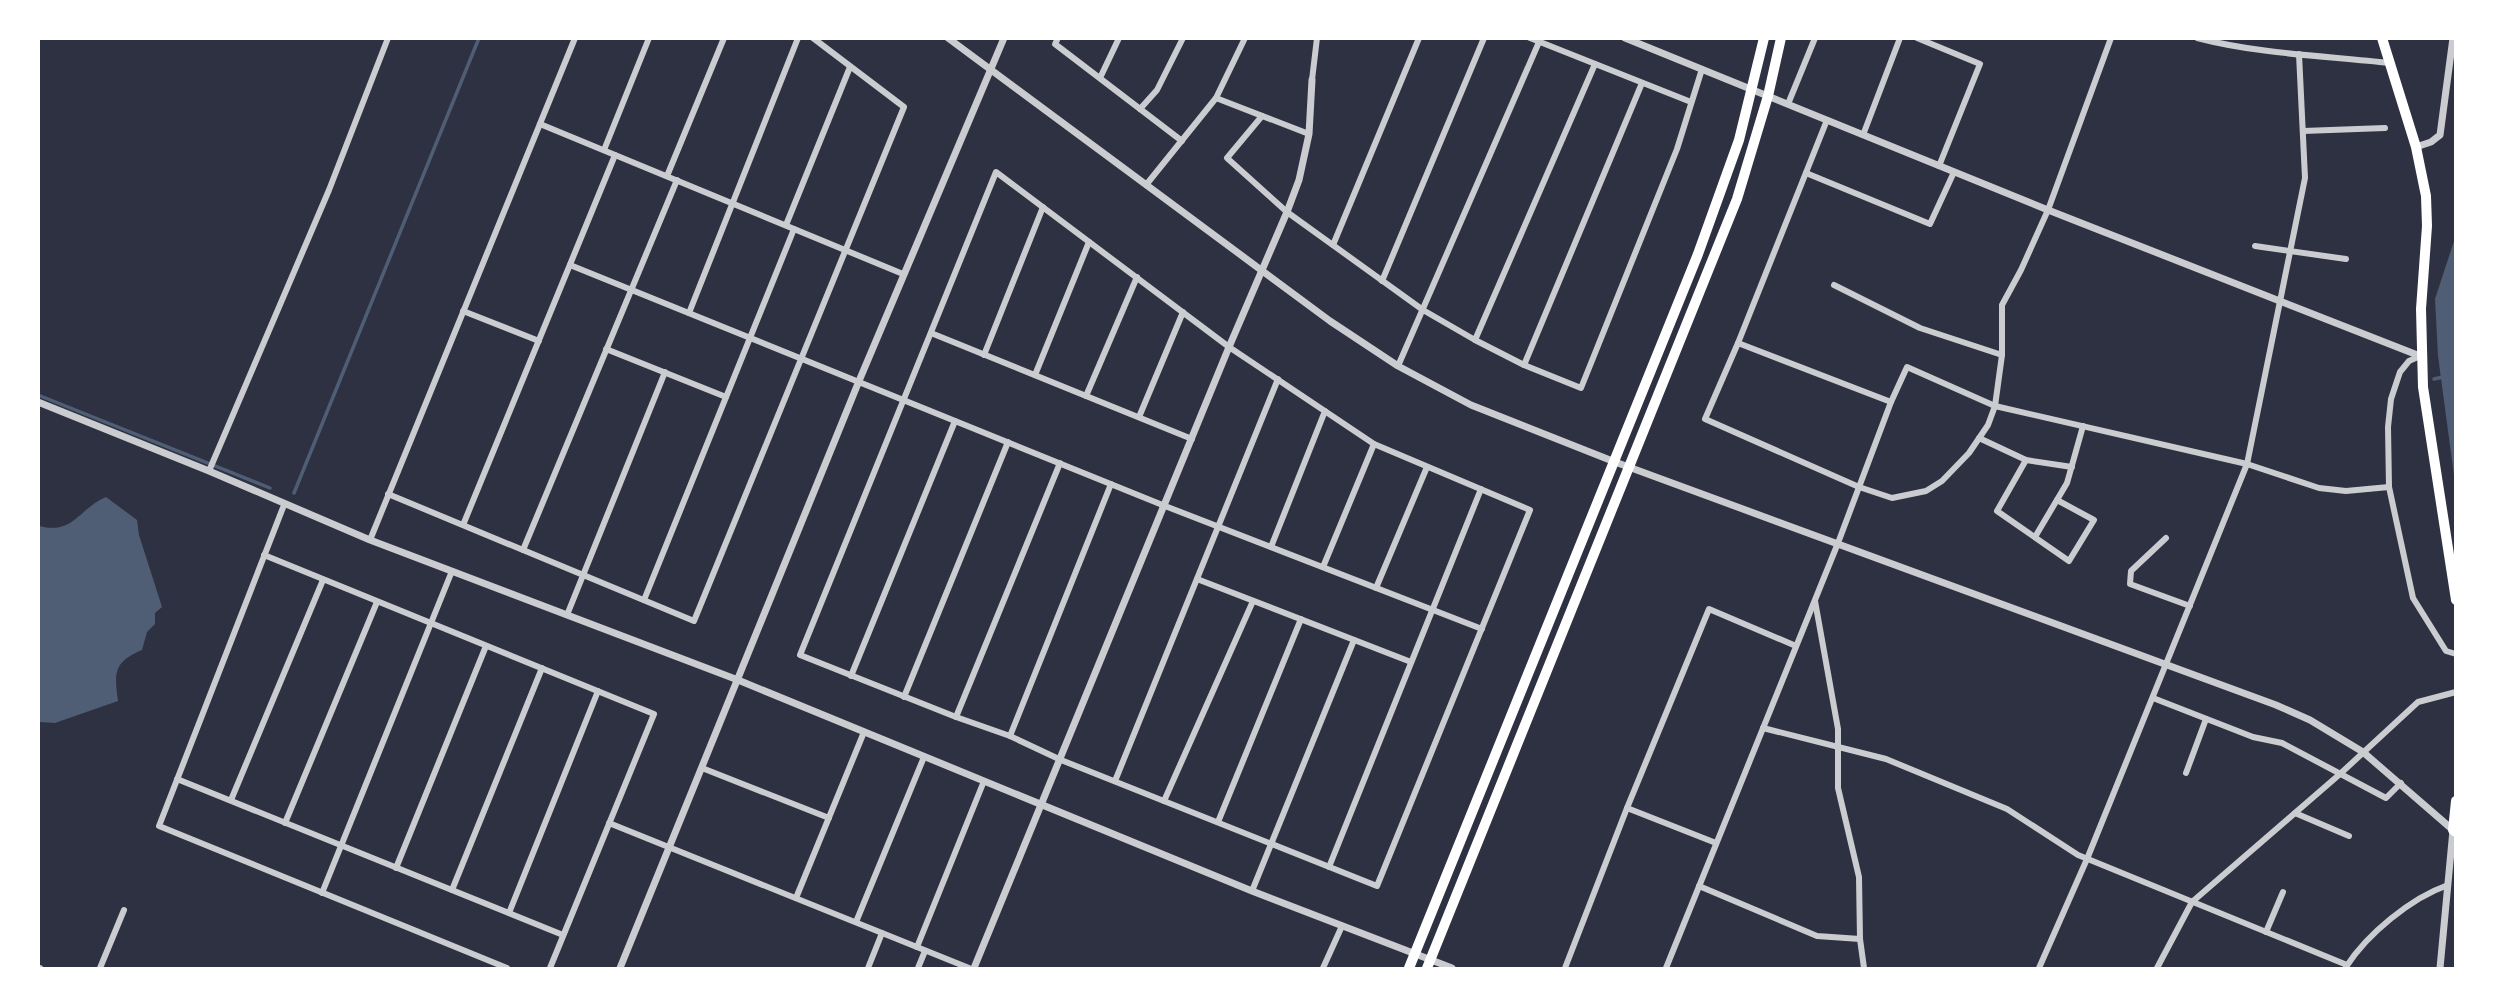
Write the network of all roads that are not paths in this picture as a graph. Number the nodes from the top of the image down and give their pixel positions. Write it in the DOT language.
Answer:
graph roads {
  1 [pos="388,38"];
  2 [pos="575,38"];
  3 [pos="649,38"];
  4 [pos="724,38"];
  5 [pos="798,38"];
  6 [pos="813,38"];
  7 [pos="948,38"];
  8 [pos="1004,38"];
  9 [pos="1058,38"];
  10 [pos="1119,38"];
  11 [pos="1183,38"];
  12 [pos="1245,38"];
  13 [pos="1317,38"];
  14 [pos="1419,38"];
  15 [pos="1484,38"];
  16 [pos="1530,38"];
  17 [pos="1625,38"];
  18 [pos="1764,38"];
  19 [pos="1781,38"];
  20 [pos="1815,38"];
  21 [pos="1900,38"];
  22 [pos="1917,38"];
  23 [pos="2111,38"];
  24 [pos="2197,38"];
  25 [pos="2382,38"];
  26 [pos="2453,38"];
  27 [pos="1539,42"];
  28 [pos="2299,54"];
  29 [pos="2389,63"];
  30 [pos="1595,64"];
  31 [pos="850,66"];
  32 [pos="1702,69"];
  33 [pos="990,71"];
  34 [pos="1100,78"];
  35 [pos="1312,80"];
  36 [pos="1642,82"];
  37 [pos="1753,90"];
  38 [pos="1768,96"];
  39 [pos="1216,98"];
  40 [pos="1691,102"];
  41 [pos="1788,104"];
  42 [pos="1140,109"];
  43 [pos="1262,116"];
  44 [pos="1827,120"];
  45 [pos="540,124"];
  46 [pos="2385,128"];
  47 [pos="2303,131"];
  48 [pos="1309,134"];
  49 [pos="1863,135"];
  50 [pos="1182,141"];
  51 [pos="2416,147"];
  52 [pos="604,150"];
  53 [pos="615,155"];
  54 [pos="1939,166"];
  55 [pos="1954,172"];
  56 [pos="1806,173"];
  57 [pos="667,176"];
  58 [pos="677,180"];
  59 [pos="1146,185"];
  60 [pos="731,203"];
  61 [pos="1043,207"];
  62 [pos="2048,210"];
  63 [pos="1287,212"];
  64 [pos="786,225"];
  65 [pos="794,229"];
  66 [pos="1089,242"];
  67 [pos="1333,245"];
  68 [pos="2255,246"];
  69 [pos="846,250"];
  70 [pos="2291,252"];
  71 [pos="2346,259"];
  72 [pos="570,265"];
  73 [pos="1261,271"];
  74 [pos="904,274"];
  75 [pos="1137,277"];
  76 [pos="1382,281"];
  77 [pos="1834,285"];
  78 [pos="631,289"];
  79 [pos="2281,303"];
  80 [pos="1423,310"];
  81 [pos="463,311"];
  82 [pos="1183,312"];
  83 [pos="689,313"];
  84 [pos="930,333"];
  85 [pos="750,337"];
  86 [pos="1475,340"];
  87 [pos="539,341"];
  88 [pos="1738,343"];
  89 [pos="1229,346"];
  90 [pos="606,349"];
  91 [pos="984,355"];
  92 [pos="2002,355"];
  93 [pos="2420,356"];
  94 [pos="802,358"];
  95 [pos="1524,365"];
  96 [pos="1398,366"];
  97 [pos="665,372"];
  98 [pos="1035,375"];
  99 [pos="1278,379"];
  100 [pos="859,381"];
  101 [pos="1086,396"];
  102 [pos="726,397"];
  103 [pos="904,400"];
  104 [pos="38,402"];
  105 [pos="1891,402"];
  106 [pos="1995,406"];
  107 [pos="1325,411"];
  108 [pos="1139,417"];
  109 [pos="955,421"];
  110 [pos="2083,426"];
  111 [pos="1979,438"];
  112 [pos="1192,439"];
  113 [pos="1008,442"];
  114 [pos="1374,444"];
  115 [pos="2025,460"];
  116 [pos="1615,461"];
  117 [pos="1060,463"];
  118 [pos="2246,464"];
  119 [pos="210,467"];
  120 [pos="1427,467"];
  121 [pos="1631,467"];
  122 [pos="2072,467"];
  123 [pos="1111,484"];
  124 [pos="1859,487"];
  125 [pos="2389,488"];
  126 [pos="1480,489"];
  127 [pos="388,494"];
  128 [pos="2057,500"];
  129 [pos="284,505"];
  130 [pos="1165,506"];
  131 [pos="463,525"];
  132 [pos="1218,527"];
  133 [pos="2035,537"];
  134 [pos="2166,538"];
  135 [pos="370,540"];
  136 [pos="1838,543"];
  137 [pos="1271,547"];
  138 [pos="523,550"];
  139 [pos="264,555"];
  140 [pos="2452,561"];
  141 [pos="1323,567"];
  142 [pos="452,571"];
  143 [pos="583,575"];
  144 [pos="1197,579"];
  145 [pos="323,580"];
  146 [pos="1376,588"];
  147 [pos="1815,599"];
  148 [pos="643,600"];
  149 [pos="1253,600"];
  150 [pos="2455,600"];
  151 [pos="377,602"];
  152 [pos="2190,606"];
  153 [pos="1432,610"];
  154 [pos="567,615"];
  155 [pos="1301,619"];
  156 [pos="431,623"];
  157 [pos="1482,629"];
  158 [pos="1354,640"];
  159 [pos="486,646"];
  160 [pos="1796,646"];
  161 [pos="2455,654"];
  162 [pos="1411,662"];
  163 [pos="2167,664"];
  164 [pos="542,668"];
  165 [pos="851,676"];
  166 [pos="738,680"];
  167 [pos="598,691"];
  168 [pos="2455,692"];
  169 [pos="904,697"];
  170 [pos="2153,698"];
  171 [pos="956,717"];
  172 [pos="2206,719"];
  173 [pos="1763,728"];
  174 [pos="864,732"];
  175 [pos="1010,736"];
  176 [pos="1837,746"];
  177 [pos="2363,752"];
  178 [pos="924,757"];
  179 [pos="1061,760"];
  180 [pos="702,768"];
  181 [pos="2186,773"];
  182 [pos="2340,774"];
  183 [pos="177,779"];
  184 [pos="984,781"];
  185 [pos="1115,781"];
  186 [pos="2401,783"];
  187 [pos="230,800"];
  188 [pos="1164,801"];
  189 [pos="2455,801"];
  190 [pos="1043,804"];
  191 [pos="1627,808"];
  192 [pos="2295,813"];
  193 [pos="829,818"];
  194 [pos="1217,822"];
  195 [pos="285,823"];
  196 [pos="609,823"];
  197 [pos="2454,831"];
  198 [pos="2349,836"];
  199 [pos="1716,843"];
  200 [pos="1271,844"];
  201 [pos="341,845"];
  202 [pos="670,847"];
  203 [pos="2087,859"];
  204 [pos="1329,867"];
  205 [pos="396,868"];
  206 [pos="2448,885"];
  207 [pos="1699,886"];
  208 [pos="452,890"];
  209 [pos="1252,891"];
  210 [pos="2283,892"];
  211 [pos="322,893"];
  212 [pos="796,898"];
  213 [pos="2192,902"];
  214 [pos="124,911"];
  215 [pos="509,913"];
  216 [pos="856,922"];
  217 [pos="1342,926"];
  218 [pos="2266,932"];
  219 [pos="882,933"];
  220 [pos="563,935"];
  221 [pos="1860,939"];
  222 [pos="917,947"];
  223 [pos="925,951"];
  224 [pos="1414,955"];
  225 [pos="1429,965"];
  226 [pos="2346,967"];
  227 [pos="100,968"];
  228 [pos="508,968"];
  229 [pos="550,968"];
  230 [pos="620,968"];
  231 [pos="868,968"];
  232 [pos="918,968"];
  233 [pos="972,968"];
  234 [pos="1323,968"];
  235 [pos="1409,968"];
  236 [pos="1452,968"];
  237 [pos="1565,968"];
  238 [pos="1666,968"];
  239 [pos="1864,968"];
  240 [pos="2039,968"];
  241 [pos="2157,968"];
  242 [pos="2440,968"];
  1 -- 119 [label="street"];
  2 -- 45 [label="street"];
  3 -- 52 [label="street"];
  4 -- 57 [label="street"];
  5 -- 60 [label="street"];
  6 -- 31 [label="street"];
  7 -- 33 [label="street"];
  8 -- 33 [label="street"];
  9 -- 34 [label="street"];
  10 -- 34 [label="street"];
  11 -- 42 [label="street"];
  12 -- 39 [label="street"];
  13 -- 35 [label="street"];
  14 -- 67 [label="street"];
  15 -- 76 [label="street"];
  16 -- 27 [label="street"];
  17 -- 32 [label="street"];
  18 -- 37 [label="main road"];
  19 -- 38 [label="main road"];
  20 -- 41 [label="street"];
  21 -- 49 [label="street"];
  22 -- 54 [label="street"];
  23 -- 62 [label="street"];
  24 -- 28 [label="street"];
  25 -- 29 [label="main road"];
  26 -- 51 [label="street"];
  27 -- 30 [label="street"];
  27 -- 80 [label="street"];
  28 -- 29 [label="street"];
  28 -- 47 [label="street"];
  29 -- 51 [label="main road"];
  30 -- 36 [label="street"];
  30 -- 86 [label="street"];
  31 -- 64 [label="street"];
  31 -- 69 [label="street"];
  32 -- 37 [label="street"];
  32 -- 40 [label="street"];
  33 -- 59 [label="street"];
  33 -- 74 [label="street"];
  34 -- 42 [label="street"];
  35 -- 48 [label="street"];
  36 -- 40 [label="street"];
  36 -- 95 [label="street"];
  37 -- 38 [label="street"];
  37 -- 116 [label="main road"];
  38 -- 41 [label="street"];
  38 -- 121 [label="main road"];
  39 -- 43 [label="street"];
  39 -- 50 [label="street"];
  40 -- 95 [label="street"];
  41 -- 44 [label="street"];
  42 -- 50 [label="street"];
  43 -- 48 [label="street"];
  43 -- 63 [label="street"];
  44 -- 49 [label="street"];
  44 -- 56 [label="street"];
  45 -- 52 [label="street"];
  45 -- 81 [label="street"];
  46 -- 47 [label="street"];
  47 -- 70 [label="street"];
  48 -- 63 [label="street"];
  49 -- 54 [label="street"];
  50 -- 59 [label="street"];
  51 -- 93 [label="main road"];
  52 -- 53 [label="street"];
  53 -- 57 [label="street"];
  53 -- 72 [label="street"];
  54 -- 55 [label="street"];
  55 -- 56 [label="street"];
  55 -- 62 [label="street"];
  56 -- 88 [label="street"];
  57 -- 58 [label="street"];
  58 -- 60 [label="street"];
  58 -- 78 [label="street"];
  59 -- 73 [label="street"];
  60 -- 64 [label="street"];
  60 -- 83 [label="street"];
  61 -- 66 [label="street"];
  61 -- 84 [label="street"];
  61 -- 91 [label="street"];
  62 -- 79 [label="street"];
  62 -- 92 [label="street"];
  63 -- 67 [label="street"];
  63 -- 73 [label="street"];
  64 -- 65 [label="street"];
  65 -- 69 [label="street"];
  65 -- 85 [label="street"];
  66 -- 75 [label="street"];
  66 -- 98 [label="street"];
  67 -- 76 [label="street"];
  68 -- 70 [label="street"];
  69 -- 74 [label="street"];
  69 -- 94 [label="street"];
  70 -- 71 [label="street"];
  70 -- 79 [label="street"];
  72 -- 78 [label="street"];
  72 -- 87 [label="street"];
  73 -- 89 [label="street"];
  73 -- 96 [label="street"];
  74 -- 100 [label="street"];
  75 -- 82 [label="street"];
  75 -- 101 [label="street"];
  76 -- 80 [label="street"];
  77 -- 92 [label="street"];
  78 -- 83 [label="street"];
  78 -- 90 [label="street"];
  79 -- 93 [label="street"];
  79 -- 118 [label="street"];
  80 -- 86 [label="street"];
  80 -- 96 [label="street"];
  81 -- 87 [label="street"];
  81 -- 127 [label="street"];
  82 -- 89 [label="street"];
  82 -- 108 [label="street"];
  83 -- 85 [label="street"];
  84 -- 91 [label="street"];
  84 -- 103 [label="street"];
  85 -- 94 [label="street"];
  85 -- 102 [label="street"];
  86 -- 95 [label="street"];
  87 -- 131 [label="street"];
  88 -- 105 [label="street"];
  88 -- 124 [label="street"];
  89 -- 99 [label="street"];
  89 -- 112 [label="street"];
  90 -- 97 [label="street"];
  90 -- 138 [label="street"];
  91 -- 98 [label="street"];
  92 -- 106 [label="street"];
  93 -- 125 [label="street"];
  93 -- 140 [label="main road"];
  94 -- 100 [label="street"];
  94 -- 148 [label="street"];
  96 -- 116 [label="street"];
  97 -- 102 [label="street"];
  97 -- 143 [label="street"];
  98 -- 101 [label="street"];
  99 -- 107 [label="street"];
  99 -- 132 [label="street"];
  100 -- 103 [label="street"];
  100 -- 166 [label="street"];
  101 -- 108 [label="street"];
  102 -- 148 [label="street"];
  103 -- 109 [label="street"];
  103 -- 165 [label="street"];
  104 -- 119 [label="street"];
  105 -- 106 [label="street"];
  105 -- 124 [label="street"];
  106 -- 110 [label="street"];
  106 -- 111 [label="street"];
  107 -- 114 [label="street"];
  107 -- 137 [label="street"];
  108 -- 112 [label="street"];
  109 -- 113 [label="street"];
  109 -- 165 [label="street"];
  110 -- 118 [label="street"];
  110 -- 122 [label="street"];
  111 -- 115 [label="street"];
  111 -- 124 [label="street"];
  112 -- 130 [label="street"];
  113 -- 117 [label="street"];
  113 -- 169 [label="street"];
  114 -- 120 [label="street"];
  114 -- 141 [label="street"];
  115 -- 122 [label="street"];
  115 -- 133 [label="street"];
  116 -- 121 [label="street"];
  116 -- 224 [label="main road"];
  117 -- 123 [label="street"];
  117 -- 171 [label="street"];
  118 -- 125 [label="street"];
  118 -- 152 [label="street"];
  119 -- 129 [label="street"];
  120 -- 126 [label="street"];
  120 -- 146 [label="street"];
  121 -- 136 [label="street"];
  121 -- 225 [label="main road"];
  122 -- 128 [label="street"];
  123 -- 130 [label="street"];
  123 -- 175 [label="street"];
  124 -- 136 [label="street"];
  125 -- 161 [label="street"];
  126 -- 153 [label="street"];
  126 -- 157 [label="street"];
  127 -- 131 [label="street"];
  127 -- 135 [label="street"];
  128 -- 133 [label="street"];
  128 -- 133 [label="street"];
  129 -- 135 [label="street"];
  129 -- 139 [label="street"];
  130 -- 132 [label="street"];
  130 -- 179 [label="street"];
  131 -- 138 [label="street"];
  132 -- 137 [label="street"];
  132 -- 144 [label="street"];
  134 -- 152 [label="street"];
  135 -- 142 [label="street"];
  136 -- 147 [label="street"];
  136 -- 163 [label="street"];
  137 -- 141 [label="street"];
  138 -- 143 [label="street"];
  139 -- 145 [label="street"];
  139 -- 183 [label="street"];
  140 -- 150 [label="main road"];
  141 -- 146 [label="street"];
  142 -- 154 [label="street"];
  142 -- 156 [label="street"];
  143 -- 148 [label="street"];
  143 -- 154 [label="street"];
  144 -- 149 [label="street"];
  144 -- 185 [label="street"];
  145 -- 151 [label="street"];
  145 -- 187 [label="street"];
  146 -- 153 [label="street"];
  147 -- 160 [label="street"];
  147 -- 176 [label="street"];
  149 -- 155 [label="street"];
  149 -- 188 [label="street"];
  151 -- 156 [label="street"];
  151 -- 195 [label="street"];
  152 -- 163 [label="street"];
  153 -- 157 [label="street"];
  153 -- 162 [label="street"];
  154 -- 166 [label="street"];
  155 -- 158 [label="street"];
  155 -- 194 [label="street"];
  156 -- 159 [label="street"];
  156 -- 201 [label="street"];
  157 -- 204 [label="street"];
  158 -- 162 [label="street"];
  158 -- 200 [label="street"];
  159 -- 164 [label="street"];
  159 -- 205 [label="street"];
  160 -- 173 [label="street"];
  160 -- 191 [label="street"];
  162 -- 204 [label="street"];
  163 -- 170 [label="street"];
  163 -- 177 [label="street"];
  164 -- 167 [label="street"];
  164 -- 208 [label="street"];
  165 -- 169 [label="street"];
  166 -- 174 [label="street"];
  166 -- 180 [label="street"];
  167 -- 196 [label="street"];
  167 -- 215 [label="street"];
  168 -- 177 [label="street"];
  169 -- 171 [label="street"];
  170 -- 172 [label="street"];
  170 -- 203 [label="street"];
  171 -- 175 [label="street"];
  172 -- 181 [label="street"];
  172 -- 182 [label="street"];
  173 -- 176 [label="street"];
  173 -- 199 [label="street"];
  174 -- 178 [label="street"];
  174 -- 193 [label="street"];
  175 -- 179 [label="street"];
  176 -- 203 [label="street"];
  176 -- 221 [label="street"];
  177 -- 182 [label="street"];
  177 -- 186 [label="street"];
  178 -- 184 [label="street"];
  178 -- 216 [label="street"];
  179 -- 185 [label="street"];
  179 -- 190 [label="street"];
  180 -- 193 [label="street"];
  180 -- 202 [label="street"];
  182 -- 186 [label="street"];
  182 -- 192 [label="street"];
  183 -- 187 [label="street"];
  183 -- 211 [label="street"];
  184 -- 190 [label="street"];
  184 -- 222 [label="street"];
  185 -- 188 [label="street"];
  186 -- 197 [label="street"];
  187 -- 195 [label="street"];
  188 -- 194 [label="street"];
  189 -- 197 [label="main road"];
  190 -- 209 [label="street"];
  190 -- 233 [label="street"];
  191 -- 199 [label="street"];
  191 -- 237 [label="street"];
  192 -- 198 [label="street"];
  192 -- 213 [label="street"];
  193 -- 212 [label="street"];
  194 -- 200 [label="street"];
  195 -- 201 [label="street"];
  196 -- 202 [label="street"];
  196 -- 220 [label="street"];
  197 -- 206 [label="street"];
  199 -- 207 [label="street"];
  200 -- 204 [label="street"];
  200 -- 209 [label="street"];
  201 -- 205 [label="street"];
  201 -- 211 [label="street"];
  202 -- 212 [label="street"];
  202 -- 230 [label="street"];
  203 -- 213 [label="street"];
  203 -- 240 [label="street"];
  205 -- 208 [label="street"];
  206 -- 226 [label="street"];
  206 -- 242 [label="street"];
  207 -- 221 [label="street"];
  207 -- 238 [label="street"];
  208 -- 215 [label="street"];
  209 -- 217 [label="street"];
  210 -- 218 [label="street"];
  211 -- 228 [label="street"];
  212 -- 216 [label="street"];
  213 -- 218 [label="street"];
  213 -- 241 [label="street"];
  214 -- 227 [label="street"];
  215 -- 220 [label="street"];
  216 -- 219 [label="street"];
  217 -- 224 [label="street"];
  217 -- 234 [label="street"];
  218 -- 226 [label="street"];
  219 -- 222 [label="street"];
  219 -- 231 [label="street"];
  220 -- 229 [label="street"];
  221 -- 239 [label="street"];
  222 -- 223 [label="street"];
  223 -- 232 [label="street"];
  223 -- 233 [label="street"];
  224 -- 225 [label="street"];
  224 -- 235 [label="main road"];
  225 -- 236 [label="street"];
}
